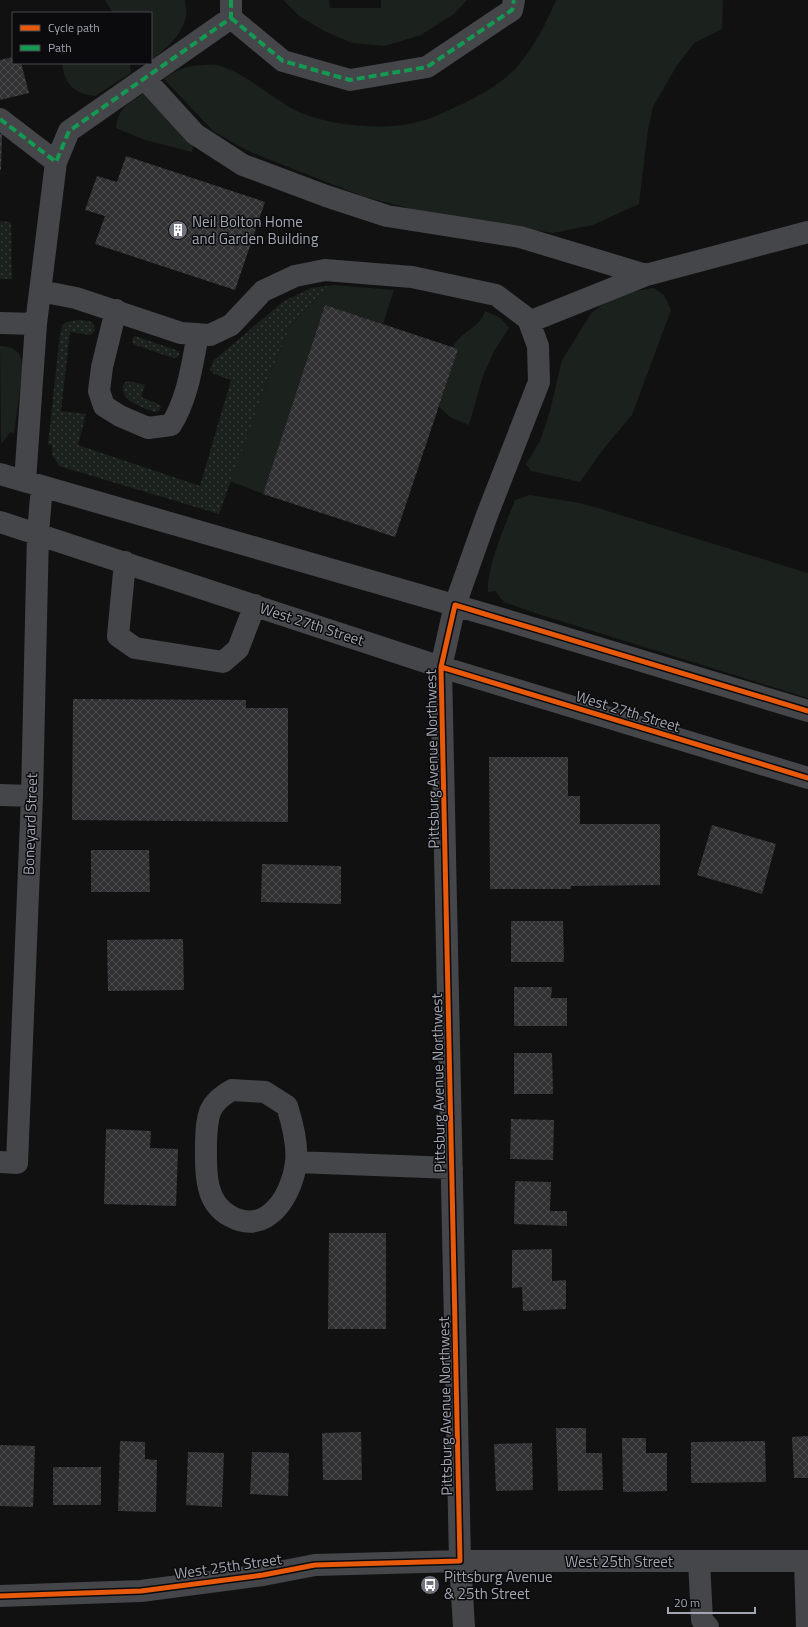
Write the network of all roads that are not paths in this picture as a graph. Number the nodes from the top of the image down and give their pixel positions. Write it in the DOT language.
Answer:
graph roads {
  1 [pos="514,0"];
  2 [pos="231,9"];
  3 [pos="145,79"];
  4 [pos="0,119"];
  5 [pos="56,162"];
  6 [pos="808,232"];
  7 [pos="646,275"];
  8 [pos="40,291"];
  9 [pos="116,310"];
  10 [pos="529,322"];
  11 [pos="0,323"];
  12 [pos="36,324"];
  13 [pos="198,334"];
  14 [pos="0,474"];
  15 [pos="33,484"];
  16 [pos="0,522"];
  17 [pos="38,533"];
  18 [pos="125,562"];
  19 [pos="255,605"];
  20 [pos="455,605"];
  21 [pos="441,667"];
  22 [pos="808,711"];
  23 [pos="808,778"];
  24 [pos="0,795"];
  25 [pos="32,796"];
  26 [pos="8,1162"];
  27 [pos="296,1162"];
  28 [pos="452,1168"];
  29 [pos="460,1561"];
  30 [pos="699,1561"];
  31 [pos="806,1561"];
  32 [pos="0,1596"];
  33 [pos="705,1623"];
  34 [pos="464,1627"];
  35 [pos="807,1627"];
  1 -- 2 [label="street"];
  2 -- 3 [label="street, Boneyard Street"];
  3 -- 5 [label="street, Boneyard Street"];
  3 -- 7 [label="street"];
  4 -- 5 [label="street"];
  5 -- 8 [label="street, Boneyard Street"];
  6 -- 7 [label="street"];
  7 -- 10 [label="street"];
  8 -- 9 [label="street"];
  8 -- 12 [label="street, Boneyard Street"];
  9 -- 13 [label="street"];
  9 -- 13 [label="street"];
  10 -- 13 [label="street"];
  10 -- 20 [label="street, Pittsburg Avenue Northwest"];
  11 -- 12 [label="street"];
  12 -- 15 [label="street, Boneyard Street"];
  14 -- 15 [label="street"];
  15 -- 17 [label="street, Boneyard Street"];
  15 -- 20 [label="street"];
  16 -- 17 [label="street, West 27th Street"];
  17 -- 18 [label="street, West 27th Street"];
  17 -- 25 [label="street, Boneyard Street"];
  18 -- 19 [label="street, West 27th Street"];
  18 -- 19 [label="street"];
  19 -- 21 [label="street, West 27th Street"];
  20 -- 21 [label="street, Pittsburg Avenue Northwest"];
  20 -- 22 [label="street"];
  21 -- 23 [label="street, West 27th Street"];
  21 -- 28 [label="street, Pittsburg Avenue Northwest"];
  24 -- 25 [label="street"];
  25 -- 26 [label="street, Boneyard Street"];
  27 -- 27 [label="street"];
  27 -- 28 [label="street"];
  28 -- 29 [label="street, Pittsburg Avenue Northwest"];
  29 -- 30 [label="street, West 25th Street"];
  29 -- 32 [label="street, West 25th Street"];
  29 -- 34 [label="street, Pittsburg Avenue Northwest"];
  30 -- 31 [label="street, West 25th Street"];
  30 -- 33 [label="street"];
  31 -- 35 [label="street"];
}
